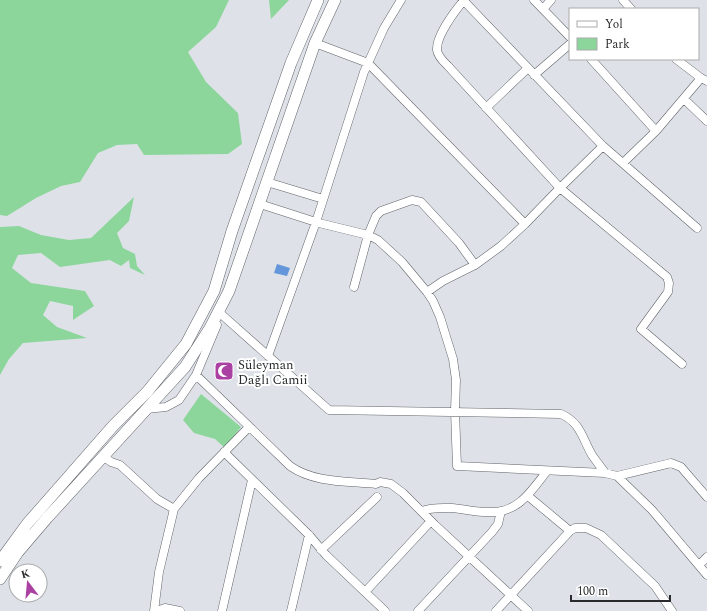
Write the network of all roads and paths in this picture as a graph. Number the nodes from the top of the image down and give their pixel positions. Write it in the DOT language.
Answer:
graph roads {
  1 [pos="318,0"];
  2 [pos="335,0"];
  3 [pos="401,0"];
  4 [pos="463,0"];
  5 [pos="534,0"];
  6 [pos="551,0"];
  7 [pos="623,0"];
  8 [pos="630,8"];
  9 [pos="543,9"];
  10 [pos="569,35"];
  11 [pos="315,43"];
  12 [pos="569,45"];
  13 [pos="592,60"];
  14 [pos="677,60"];
  15 [pos="368,63"];
  16 [pos="528,68"];
  17 [pos="534,75"];
  18 [pos="704,80"];
  19 [pos="684,99"];
  20 [pos="486,108"];
  21 [pos="707,121"];
  22 [pos="656,131"];
  23 [pos="603,146"];
  24 [pos="623,163"];
  25 [pos="267,182"];
  26 [pos="560,188"];
  27 [pos="323,199"];
  28 [pos="260,204"];
  29 [pos="316,222"];
  30 [pos="525,224"];
  31 [pos="697,228"];
  32 [pos="368,235"];
  33 [pos="475,264"];
  34 [pos="354,287"];
  35 [pos="229,291"];
  36 [pos="427,292"];
  37 [pos="221,314"];
  38 [pos="268,356"];
  39 [pos="682,364"];
  40 [pos="196,375"];
  41 [pos="146,409"];
  42 [pos="455,411"];
  43 [pos="249,426"];
  44 [pos="224,452"];
  45 [pos="103,456"];
  46 [pos="547,471"];
  47 [pos="605,473"];
  48 [pos="617,476"];
  49 [pos="252,480"];
  50 [pos="528,496"];
  51 [pos="377,497"];
  52 [pos="707,497"];
  53 [pos="174,509"];
  54 [pos="422,511"];
  55 [pos="501,511"];
  56 [pos="431,521"];
  57 [pos="570,531"];
  58 [pos="308,535"];
  59 [pos="321,550"];
  60 [pos="470,556"];
  61 [pos="707,557"];
  62 [pos="0,561"];
  63 [pos="699,565"];
  64 [pos="707,575"];
  65 [pos="0,579"];
  66 [pos="365,592"];
  67 [pos="511,595"];
  68 [pos="155,611"];
  69 [pos="180,611"];
  70 [pos="222,611"];
  71 [pos="291,611"];
  72 [pos="385,611"];
  73 [pos="418,611"];
  74 [pos="496,611"];
  75 [pos="528,611"];
  76 [pos="672,611"];
  1 -- 62 [label="main road"];
  2 -- 11 [label="main road"];
  3 -- 15 [label="street"];
  4 -- 16 [label="street"];
  4 -- 20 [label="street"];
  5 -- 9 [label="street"];
  6 -- 9 [label="street"];
  7 -- 8 [label="street"];
  9 -- 10 [label="street"];
  11 -- 15 [label="street"];
  11 -- 25 [label="main road"];
  12 -- 17 [label="street"];
  13 -- 22 [label="street"];
  14 -- 18 [label="street"];
  15 -- 27 [label="street"];
  15 -- 30 [label="street"];
  16 -- 17 [label="street"];
  16 -- 20 [label="street"];
  17 -- 23 [label="street"];
  18 -- 19 [label="street"];
  19 -- 21 [label="street"];
  19 -- 22 [label="street"];
  20 -- 26 [label="street"];
  22 -- 24 [label="street"];
  23 -- 24 [label="street"];
  23 -- 26 [label="street"];
  24 -- 31 [label="street"];
  25 -- 27 [label="street"];
  25 -- 28 [label="main road"];
  26 -- 30 [label="street"];
  26 -- 39 [label="street"];
  27 -- 29 [label="street"];
  28 -- 29 [label="street"];
  28 -- 35 [label="main road"];
  29 -- 32 [label="street"];
  29 -- 38 [label="street"];
  30 -- 33 [label="street"];
  32 -- 33 [label="street"];
  32 -- 34 [label="street"];
  32 -- 36 [label="street"];
  33 -- 36 [label="street"];
  35 -- 37 [label="street"];
  35 -- 41 [label="main road"];
  36 -- 42 [label="street"];
  37 -- 38 [label="street"];
  37 -- 40 [label="street"];
  38 -- 42 [label="street"];
  40 -- 41 [label="street"];
  40 -- 43 [label="street"];
  41 -- 45 [label="main road"];
  42 -- 46 [label="street"];
  42 -- 47 [label="street"];
  43 -- 44 [label="street"];
  43 -- 54 [label="street"];
  44 -- 49 [label="street"];
  44 -- 53 [label="street"];
  45 -- 53 [label="street"];
  45 -- 65 [label="main road"];
  46 -- 47 [label="street"];
  46 -- 50 [label="street"];
  47 -- 48 [label="street"];
  48 -- 52 [label="street"];
  48 -- 63 [label="street"];
  49 -- 58 [label="street"];
  49 -- 70 [label="street"];
  50 -- 55 [label="street"];
  50 -- 57 [label="street"];
  51 -- 59 [label="street"];
  53 -- 68 [label="street"];
  54 -- 55 [label="street"];
  54 -- 56 [label="street"];
  55 -- 60 [label="street"];
  56 -- 60 [label="street"];
  56 -- 66 [label="street"];
  57 -- 67 [label="street"];
  57 -- 76 [label="street"];
  58 -- 59 [label="street"];
  58 -- 71 [label="street"];
  59 -- 66 [label="street"];
  60 -- 67 [label="street"];
  60 -- 73 [label="street"];
  61 -- 63 [label="street"];
  63 -- 64 [label="street"];
  66 -- 72 [label="street"];
  67 -- 74 [label="street"];
  67 -- 75 [label="street"];
  68 -- 69 [label="street"];
}
